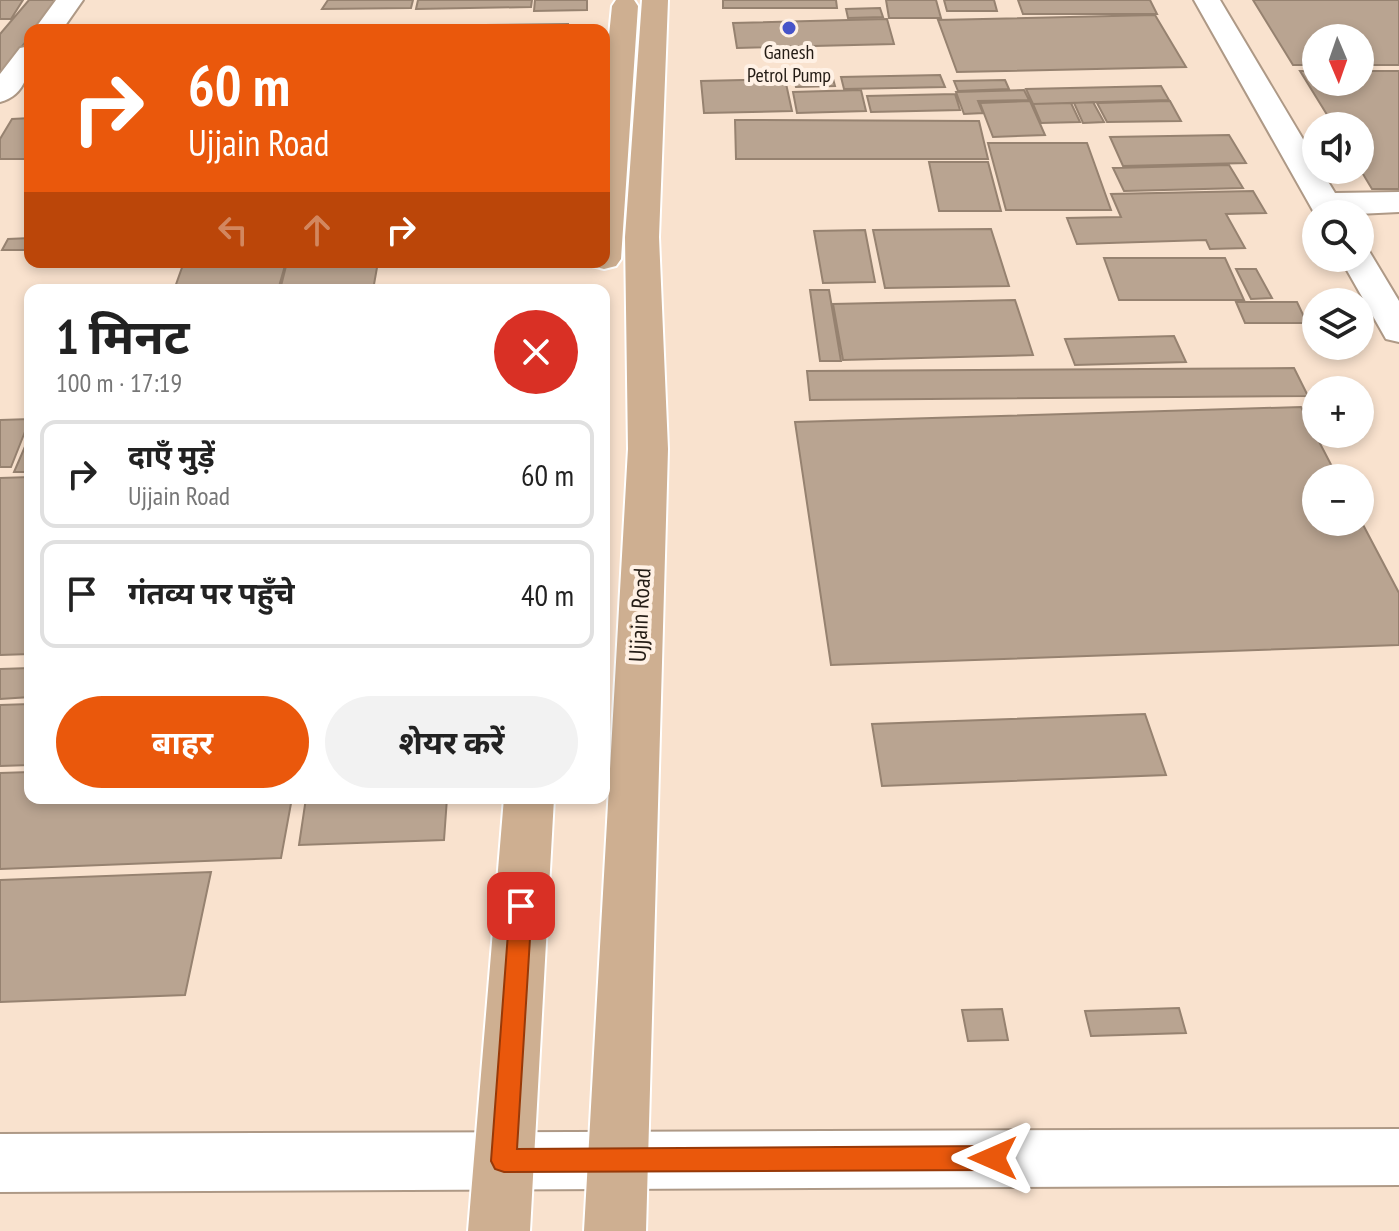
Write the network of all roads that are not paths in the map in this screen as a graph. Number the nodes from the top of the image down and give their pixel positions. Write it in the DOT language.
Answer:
graph roads {
  1 [pos="70,0"];
  2 [pos="626,0"];
  3 [pos="655,0"];
  4 [pos="1207,0"];
  5 [pos="52,24"];
  6 [pos="24,62"];
  7 [pos="0,93"];
  8 [pos="610,189"];
  9 [pos="1323,200"];
  10 [pos="1399,202"];
  11 [pos="1374,204"];
  12 [pos="1365,272"];
  13 [pos="1399,331"];
  14 [pos="529,804"];
  15 [pos="1399,1157"];
  16 [pos="618,1159"];
  17 [pos="504,1161"];
  18 [pos="0,1163"];
  19 [pos="499,1231"];
  20 [pos="615,1231"];
  1 -- 5 [label="street"];
  2 -- 8 [label="main road"];
  3 -- 16 [label="main road, Ujjain Road"];
  4 -- 9 [label="street"];
  6 -- 7 [label="street"];
  10 -- 11 [label="street"];
  12 -- 13 [label="street"];
  14 -- 17 [label="main road"];
  15 -- 16 [label="street"];
  16 -- 17 [label="street"];
  16 -- 20 [label="main road, Ujjain Road"];
  17 -- 18 [label="street"];
  17 -- 19 [label="main road"];
}
